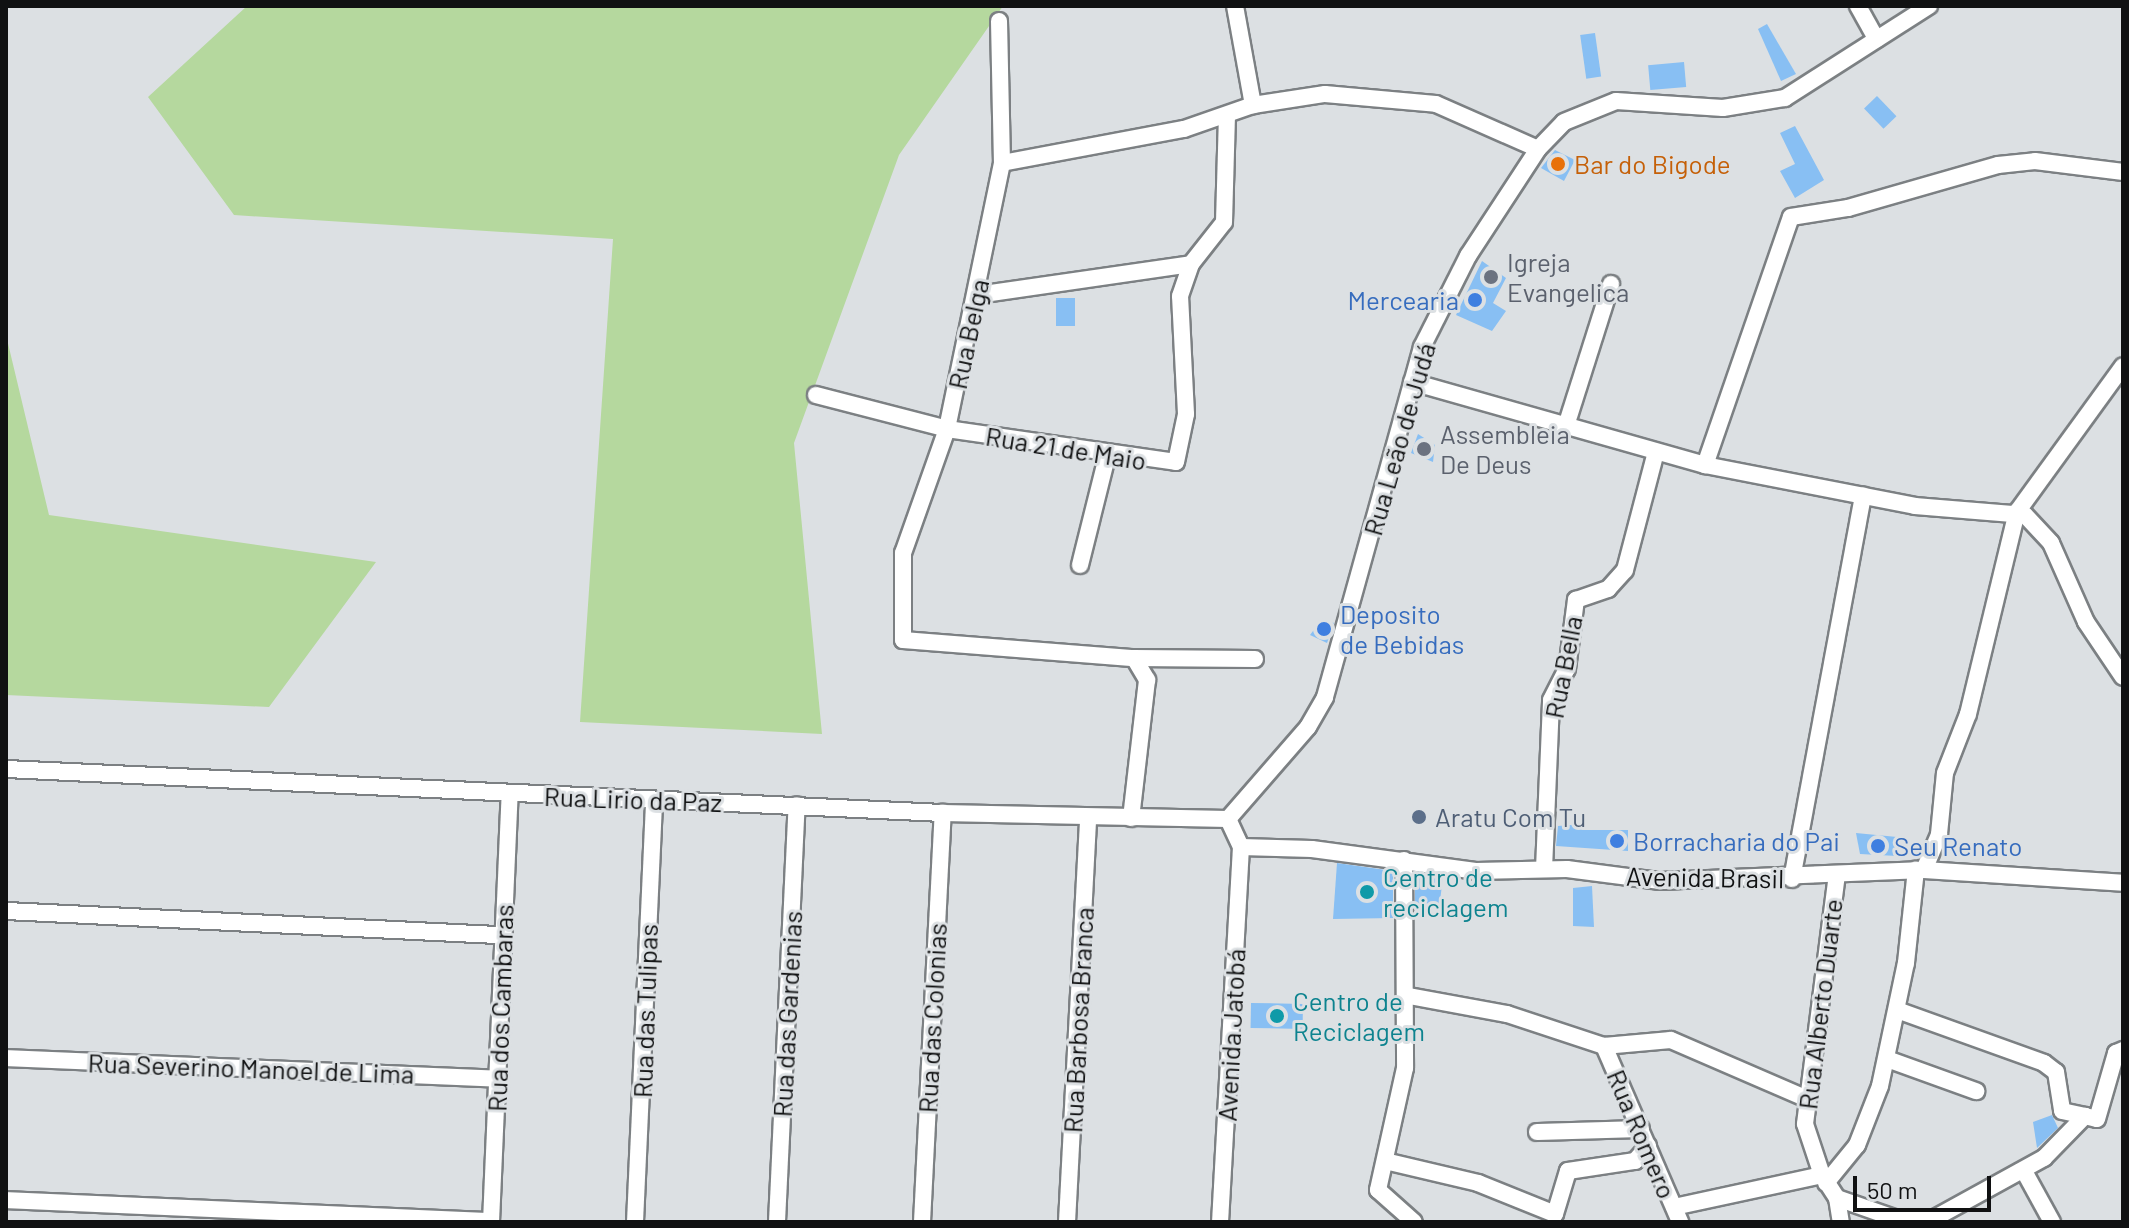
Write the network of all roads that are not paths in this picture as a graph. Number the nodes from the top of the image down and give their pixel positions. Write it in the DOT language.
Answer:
graph roads {
  1 [pos="1235,6"];
  2 [pos="1858,6"];
  3 [pos="1929,6"];
  4 [pos="999,21"];
  5 [pos="1876,39"];
  6 [pos="1253,105"];
  7 [pos="1227,116"];
  8 [pos="1538,149"];
  9 [pos="1002,163"];
  10 [pos="2123,172"];
  11 [pos="1191,264"];
  12 [pos="1611,284"];
  13 [pos="977,295"];
  14 [pos="2123,366"];
  15 [pos="1412,382"];
  16 [pos="816,395"];
  17 [pos="1566,426"];
  18 [pos="947,429"];
  19 [pos="1656,452"];
  20 [pos="1107,457"];
  21 [pos="1705,465"];
  22 [pos="1863,496"];
  23 [pos="2021,513"];
  24 [pos="1080,565"];
  25 [pos="1134,658"];
  26 [pos="1255,659"];
  27 [pos="2123,677"];
  28 [pos="6,769"];
  29 [pos="510,794"];
  30 [pos="654,800"];
  31 [pos="797,805"];
  32 [pos="943,813"];
  33 [pos="1088,818"];
  34 [pos="1131,818"];
  35 [pos="1228,819"];
  36 [pos="1241,847"];
  37 [pos="1404,860"];
  38 [pos="1544,869"];
  39 [pos="1920,870"];
  40 [pos="1837,874"];
  41 [pos="1792,879"];
  42 [pos="2123,883"];
  43 [pos="6,911"];
  44 [pos="502,935"];
  45 [pos="1409,996"];
  46 [pos="1897,1010"];
  47 [pos="1604,1046"];
  48 [pos="2123,1050"];
  49 [pos="6,1058"];
  50 [pos="1887,1059"];
  51 [pos="497,1079"];
  52 [pos="1976,1091"];
  53 [pos="1805,1098"];
  54 [pos="2085,1116"];
  55 [pos="1641,1129"];
  56 [pos="1537,1132"];
  57 [pos="1648,1146"];
  58 [pos="1385,1161"];
  59 [pos="2024,1171"];
  60 [pos="1824,1179"];
  61 [pos="1837,1198"];
  62 [pos="6,1200"];
  63 [pos="253,1213"];
  64 [pos="1677,1215"];
  65 [pos="272,1222"];
  66 [pos="491,1222"];
  67 [pos="635,1222"];
  68 [pos="777,1222"];
  69 [pos="922,1222"];
  70 [pos="1067,1222"];
  71 [pos="1220,1222"];
  72 [pos="1414,1222"];
  73 [pos="1841,1222"];
  74 [pos="2052,1222"];
  1 -- 6 [label="street"];
  2 -- 5 [label="street"];
  3 -- 5 [label="street, Rua Leão de Judá"];
  4 -- 9 [label="street, Rua Belga"];
  5 -- 8 [label="street, Rua Leão de Judá"];
  6 -- 7 [label="street"];
  6 -- 8 [label="street"];
  7 -- 9 [label="street"];
  7 -- 11 [label="street"];
  8 -- 15 [label="street, Rua Leão de Judá"];
  9 -- 13 [label="street, Rua Belga"];
  10 -- 21 [label="street"];
  11 -- 13 [label="street"];
  11 -- 20 [label="street, Rua 21 de Maio"];
  12 -- 17 [label="street"];
  13 -- 18 [label="street, Rua Belga"];
  14 -- 23 [label="street"];
  15 -- 17 [label="street"];
  15 -- 35 [label="street, Rua Leão de Judá"];
  16 -- 18 [label="street, Rua 21 de Maio"];
  17 -- 19 [label="street"];
  18 -- 20 [label="street, Rua 21 de Maio"];
  18 -- 25 [label="street, Rua Belga"];
  19 -- 21 [label="street"];
  19 -- 38 [label="street, Rua Bella"];
  20 -- 24 [label="street"];
  21 -- 22 [label="street"];
  22 -- 23 [label="street"];
  22 -- 41 [label="street"];
  23 -- 27 [label="street"];
  23 -- 39 [label="street"];
  25 -- 26 [label="street"];
  25 -- 34 [label="street"];
  28 -- 29 [label="street, Rua Lirio da Paz"];
  29 -- 30 [label="street, Rua Lirio da Paz"];
  29 -- 44 [label="street, Rua dos Cambaras"];
  30 -- 31 [label="street, Rua Lirio da Paz"];
  30 -- 67 [label="street, Rua das Tulipas"];
  31 -- 32 [label="street, Rua Lirio da Paz"];
  31 -- 68 [label="street, Rua das Gardenias"];
  32 -- 33 [label="street, Rua Lirio da Paz"];
  32 -- 69 [label="street, Rua das Colonias"];
  33 -- 34 [label="street, Rua Lirio da Paz"];
  33 -- 70 [label="street, Rua Barbosa Branca"];
  34 -- 35 [label="street, Rua Lirio da Paz"];
  35 -- 36 [label="street"];
  36 -- 37 [label="street, Avenida Brasil"];
  36 -- 71 [label="street, Avenida Jatobá"];
  37 -- 38 [label="street, Avenida Brasil"];
  37 -- 45 [label="street"];
  38 -- 41 [label="street, Avenida Brasil"];
  39 -- 40 [label="street, Avenida Brasil"];
  39 -- 42 [label="street, Avenida Brasil"];
  39 -- 46 [label="street"];
  40 -- 41 [label="street, Avenida Brasil"];
  40 -- 53 [label="street, Rua Alberto Duarte"];
  43 -- 44 [label="street"];
  44 -- 51 [label="street, Rua dos Cambaras"];
  45 -- 47 [label="street"];
  45 -- 58 [label="street"];
  46 -- 50 [label="street"];
  46 -- 54 [label="street"];
  47 -- 53 [label="street"];
  47 -- 55 [label="street, Rua Romero"];
  48 -- 54 [label="street"];
  49 -- 51 [label="street, Rua Severino Manoel de Lima"];
  50 -- 52 [label="street"];
  50 -- 60 [label="street"];
  51 -- 66 [label="street, Rua dos Cambaras"];
  53 -- 60 [label="street, Rua Alberto Duarte"];
  54 -- 59 [label="street"];
  55 -- 56 [label="street"];
  55 -- 57 [label="street, Rua Romero"];
  57 -- 58 [label="street"];
  57 -- 64 [label="street, Rua Romero"];
  58 -- 72 [label="street"];
  59 -- 61 [label="street"];
  59 -- 74 [label="street"];
  60 -- 61 [label="street, Rua Alberto Duarte"];
  60 -- 64 [label="street"];
  61 -- 73 [label="street, Rua Alberto Duarte"];
  62 -- 63 [label="street"];
  63 -- 65 [label="street"];
  63 -- 66 [label="street"];
}
